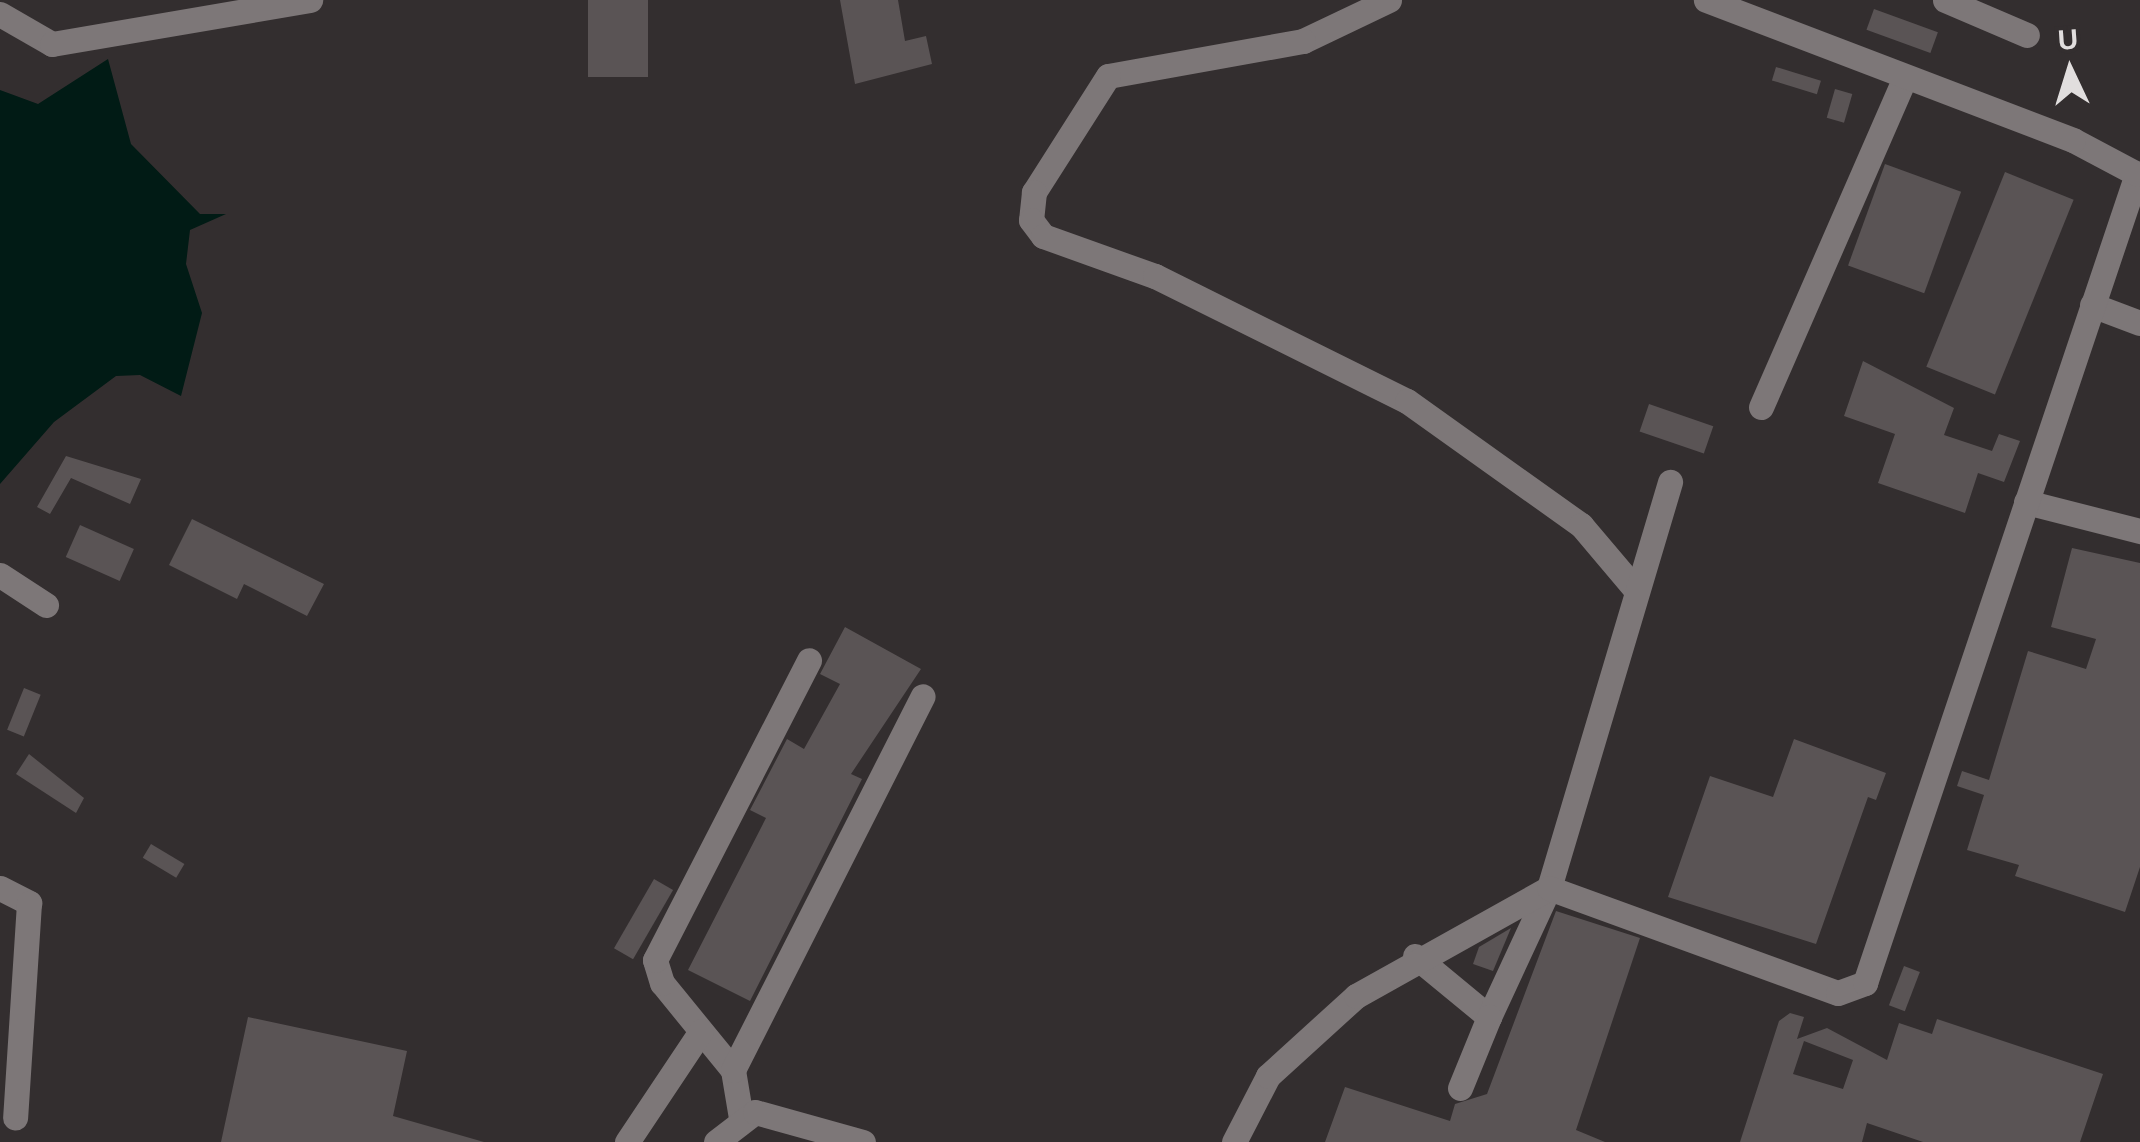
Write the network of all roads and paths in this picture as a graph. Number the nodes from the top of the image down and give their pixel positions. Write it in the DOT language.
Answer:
graph roads {
  1 [pos="310,0"];
  2 [pos="1389,0"];
  3 [pos="1706,0"];
  4 [pos="1945,0"];
  5 [pos="0,14"];
  6 [pos="2027,35"];
  7 [pos="1904,80"];
  8 [pos="2139,174"];
  9 [pos="2092,305"];
  10 [pos="2140,324"];
  11 [pos="1761,407"];
  12 [pos="1670,482"];
  13 [pos="2026,502"];
  14 [pos="2140,531"];
  15 [pos="0,575"];
  16 [pos="1636,589"];
  17 [pos="46,605"];
  18 [pos="809,660"];
  19 [pos="923,696"];
  20 [pos="0,888"];
  21 [pos="1548,888"];
  22 [pos="1415,956"];
  23 [pos="1489,1017"];
  24 [pos="701,1031"];
  25 [pos="733,1070"];
  26 [pos="1460,1088"];
  27 [pos="15,1118"];
  28 [pos="740,1118"];
  29 [pos="627,1142"];
  30 [pos="716,1142"];
  31 [pos="863,1142"];
  32 [pos="1234,1142"];
  1 -- 5 [label="street"];
  2 -- 16 [label="street"];
  3 -- 7 [label="street"];
  4 -- 6 [label="street"];
  7 -- 8 [label="street"];
  7 -- 11 [label="street"];
  8 -- 9 [label="street"];
  9 -- 10 [label="street"];
  9 -- 13 [label="street"];
  12 -- 16 [label="street"];
  13 -- 14 [label="street"];
  13 -- 21 [label="street"];
  15 -- 17 [label="street"];
  16 -- 21 [label="street"];
  18 -- 24 [label="street"];
  19 -- 25 [label="street"];
  20 -- 27 [label="street"];
  21 -- 22 [label="street"];
  21 -- 23 [label="street"];
  22 -- 23 [label="street"];
  22 -- 32 [label="street"];
  23 -- 26 [label="street"];
  24 -- 25 [label="street"];
  24 -- 29 [label="street"];
  25 -- 28 [label="street"];
  28 -- 30 [label="street"];
  28 -- 31 [label="street"];
}
